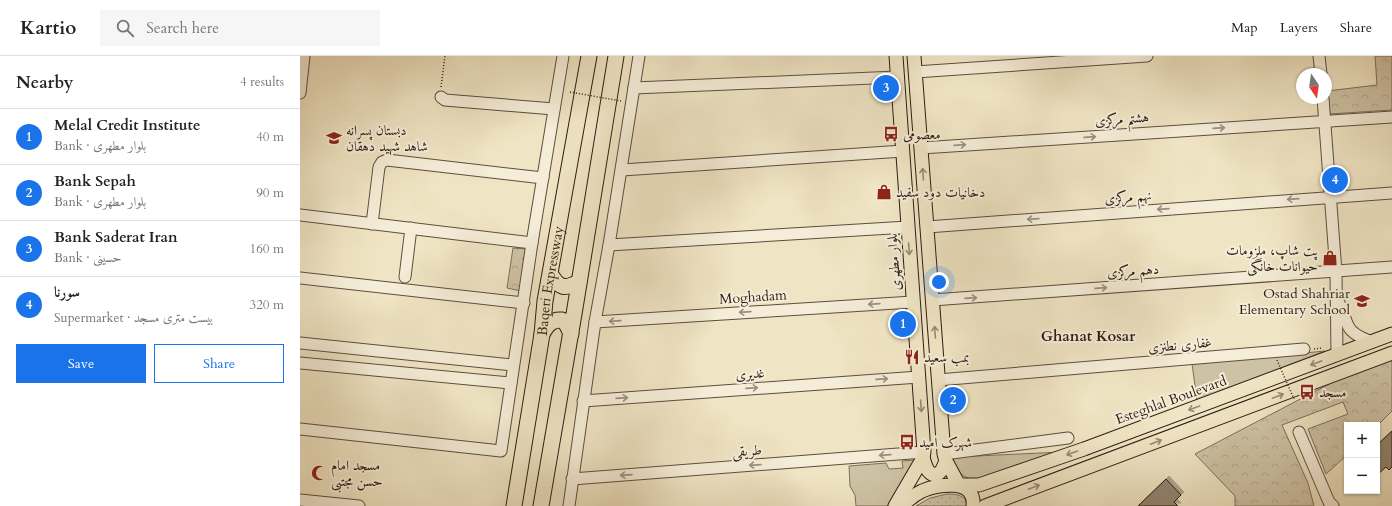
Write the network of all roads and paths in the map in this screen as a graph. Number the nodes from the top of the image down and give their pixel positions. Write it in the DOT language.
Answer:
graph roads {
  1 [pos="304,56"];
  2 [pos="445,56"];
  3 [pos="564,56"];
  4 [pos="588,56"];
  5 [pos="616,56"];
  6 [pos="639,56"];
  7 [pos="896,56"];
  8 [pos="914,56"];
  9 [pos="1147,56"];
  10 [pos="1319,56"];
  11 [pos="1320,68"];
  12 [pos="915,72"];
  13 [pos="897,77"];
  14 [pos="634,88"];
  15 [pos="570,92"];
  16 [pos="300,93"];
  17 [pos="441,97"];
  18 [pos="621,102"];
  19 [pos="1324,104"];
  20 [pos="554,109"];
  21 [pos="1392,117"];
  22 [pos="1326,121"];
  23 [pos="921,148"];
  24 [pos="902,151"];
  25 [pos="622,170"];
  26 [pos="543,178"];
  27 [pos="1392,193"];
  28 [pos="1331,196"];
  29 [pos="300,215"];
  30 [pos="372,224"];
  31 [pos="908,227"];
  32 [pos="927,227"];
  33 [pos="411,228"];
  34 [pos="532,243"];
  35 [pos="609,245"];
  36 [pos="1392,267"];
  37 [pos="1336,272"];
  38 [pos="551,275"];
  39 [pos="405,277"];
  40 [pos="300,278"];
  41 [pos="579,282"];
  42 [pos="1337,299"];
  43 [pos="932,300"];
  44 [pos="913,302"];
  45 [pos="524,303"];
  46 [pos="595,322"];
  47 [pos="542,334"];
  48 [pos="571,334"];
  49 [pos="1392,334"];
  50 [pos="1372,342"];
  51 [pos="300,343"];
  52 [pos="1304,350"];
  53 [pos="1392,353"];
  54 [pos="1337,355"];
  55 [pos="1277,360"];
  56 [pos="300,363"];
  57 [pos="513,365"];
  58 [pos="918,376"];
  59 [pos="938,380"];
  60 [pos="511,383"];
  61 [pos="1294,399"];
  62 [pos="583,400"];
  63 [pos="300,429"];
  64 [pos="1299,432"];
  65 [pos="1068,438"];
  66 [pos="924,455"];
  67 [pos="945,458"];
  68 [pos="1019,471"];
  69 [pos="572,479"];
  70 [pos="959,486"];
  71 [pos="1018,493"];
  72 [pos="300,500"];
  73 [pos="359,506"];
  74 [pos="514,506"];
  75 [pos="542,506"];
  76 [pos="569,506"];
  77 [pos="895,506"];
  78 [pos="902,506"];
  79 [pos="974,506"];
  80 [pos="984,506"];
  81 [pos="1333,506"];
  1 -- 16 [label="street"];
  2 -- 17 [label="path"];
  3 -- 20 [label="street"];
  4 -- 38 [label="highway, Baqeri Expressway"];
  5 -- 41 [label="highway, Baqeri Expressway"];
  6 -- 14 [label="street"];
  7 -- 13 [label="main road, بلوار مطهری"];
  8 -- 12 [label="main road"];
  9 -- 12 [label="street"];
  10 -- 11 [label="street"];
  12 -- 23 [label="main road"];
  13 -- 14 [label="street"];
  13 -- 24 [label="main road, بلوار مطهری"];
  14 -- 25 [label="street"];
  15 -- 18 [label="path, bridge"];
  17 -- 20 [label="street"];
  19 -- 22 [label="street"];
  20 -- 26 [label="street"];
  21 -- 22 [label="street, هشتم مرکزی"];
  23 -- 22 [label="street, هشتم مرکزی, one-way"];
  22 -- 28 [label="street"];
  32 -- 23 [label="main road, one-way"];
  24 -- 25 [label="street"];
  24 -- 31 [label="main road, بلوار مطهری"];
  25 -- 35 [label="street"];
  26 -- 30 [label="street"];
  26 -- 34 [label="street"];
  27 -- 28 [label="street, نهم مرکزی"];
  28 -- 32 [label="street, نهم مرکزی, one-way"];
  28 -- 37 [label="street"];
  29 -- 30 [label="street"];
  30 -- 33 [label="street"];
  31 -- 35 [label="street"];
  31 -- 44 [label="main road, بلوار مطهری, one-way"];
  32 -- 43 [label="main road"];
  33 -- 34 [label="street"];
  33 -- 39 [label="street"];
  34 -- 45 [label="street"];
  35 -- 46 [label="street"];
  36 -- 37 [label="street, دهم مرکزی"];
  37 -- 42 [label="street"];
  43 -- 37 [label="street, دهم مرکزی, one-way"];
  38 -- 41 [label="highway"];
  38 -- 47 [label="highway, Baqeri Expressway"];
  40 -- 45 [label="street"];
  41 -- 48 [label="highway, Baqeri Expressway"];
  42 -- 50 [label="street"];
  42 -- 54 [label="street"];
  59 -- 43 [label="main road, one-way"];
  44 -- 46 [label="street, Moghadam, one-way"];
  44 -- 58 [label="main road, بلوار مطهری"];
  45 -- 57 [label="street"];
  46 -- 62 [label="street"];
  47 -- 48 [label="highway"];
  47 -- 74 [label="highway, Baqeri Expressway"];
  48 -- 75 [label="highway, Baqeri Expressway"];
  49 -- 50 [label="main road, Esteghlal Boulevard"];
  50 -- 54 [label="main road, Esteghlal Boulevard"];
  51 -- 57 [label="street"];
  52 -- 59 [label="street, غفاری نطنزی"];
  71 -- 53 [label="main road, one-way"];
  54 -- 68 [label="main road, Esteghlal Boulevard, one-way"];
  55 -- 61 [label="path, bridge"];
  56 -- 60 [label="street"];
  57 -- 60 [label="street"];
  62 -- 58 [label="street, غدیری, one-way"];
  58 -- 66 [label="main road, بلوار مطهری, one-way"];
  59 -- 67 [label="main road"];
  60 -- 63 [label="street"];
  62 -- 69 [label="street"];
  64 -- 81 [label="street"];
  65 -- 67 [label="street"];
  66 -- 67 [label="main road"];
  66 -- 69 [label="street, طریقی, one-way"];
  66 -- 77 [label="main road"];
  67 -- 70 [label="main road"];
  68 -- 70 [label="main road, Esteghlal Boulevard"];
  68 -- 71 [label="main road"];
  69 -- 76 [label="street"];
  70 -- 78 [label="main road, Esteghlal Boulevard"];
  70 -- 79 [label="main road"];
  71 -- 80 [label="main road"];
  72 -- 73 [label="street"];
}
